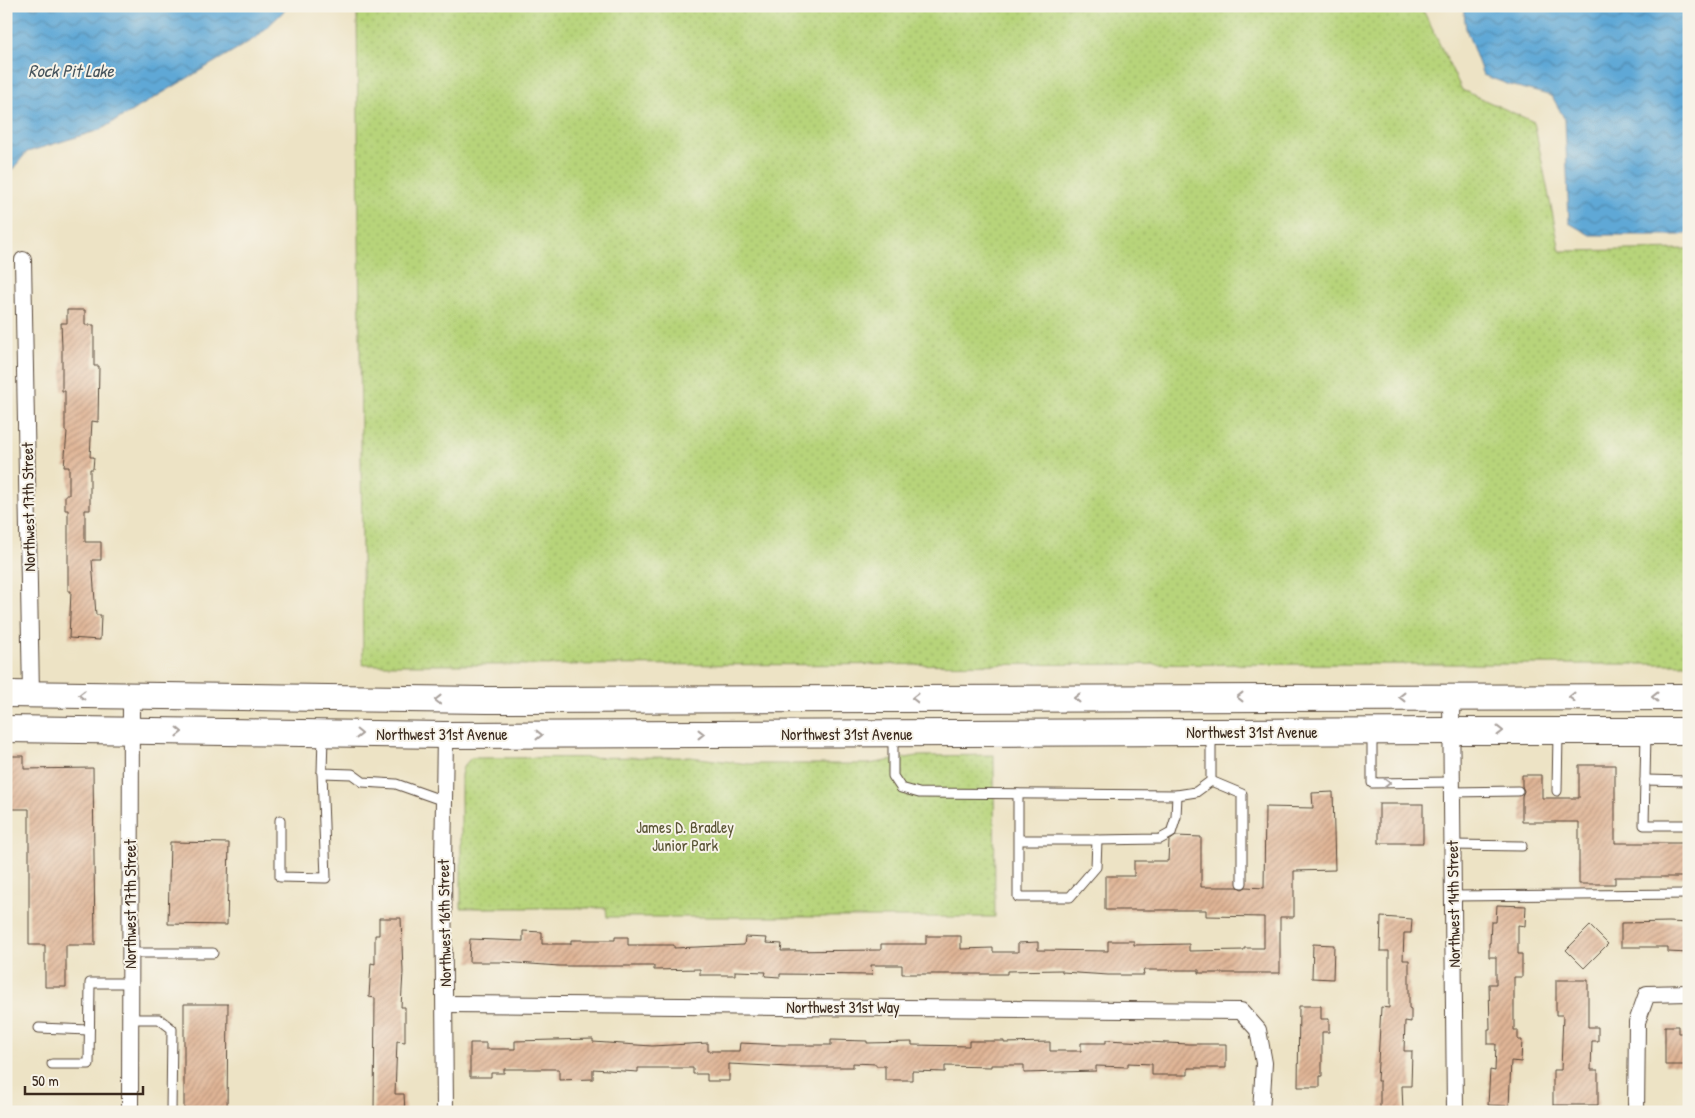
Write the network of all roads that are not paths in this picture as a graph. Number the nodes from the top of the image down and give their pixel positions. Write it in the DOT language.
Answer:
graph roads {
  1 [pos="23,260"];
  2 [pos="19,694"];
  3 [pos="131,696"];
  4 [pos="1451,697"];
  5 [pos="1689,697"];
  6 [pos="486,700"];
  7 [pos="6,729"];
  8 [pos="130,731"];
  9 [pos="1451,731"];
  10 [pos="1558,731"];
  11 [pos="1646,731"];
  12 [pos="1689,731"];
  13 [pos="1211,732"];
  14 [pos="1372,732"];
  15 [pos="323,733"];
  16 [pos="893,734"];
  17 [pos="445,735"];
  18 [pos="322,773"];
  19 [pos="1645,780"];
  20 [pos="1211,781"];
  21 [pos="1689,781"];
  22 [pos="1452,787"];
  23 [pos="1518,791"];
  24 [pos="1557,791"];
  25 [pos="1018,794"];
  26 [pos="1177,795"];
  27 [pos="444,801"];
  28 [pos="280,820"];
  29 [pos="1689,826"];
  30 [pos="1018,840"];
  31 [pos="1097,840"];
  32 [pos="1452,845"];
  33 [pos="1522,846"];
  34 [pos="1242,883"];
  35 [pos="1689,894"];
  36 [pos="1453,896"];
  37 [pos="130,953"];
  38 [pos="212,953"];
  39 [pos="130,983"];
  40 [pos="1689,993"];
  41 [pos="445,1004"];
  42 [pos="130,1019"];
  43 [pos="39,1028"];
  44 [pos="89,1030"];
  45 [pos="52,1064"];
  46 [pos="130,1112"];
  47 [pos="171,1112"];
  48 [pos="445,1112"];
  49 [pos="1261,1112"];
  50 [pos="1455,1112"];
  51 [pos="1636,1112"];
  1 -- 2 [label="street, Northwest 17th Street"];
  3 -- 2 [label="main road, one-way"];
  6 -- 3 [label="main road, one-way"];
  3 -- 8 [label="street, Northwest 17th Street"];
  5 -- 4 [label="main road, one-way"];
  4 -- 6 [label="main road, one-way"];
  4 -- 9 [label="street, Northwest 14th Street"];
  6 -- 17 [label="main road"];
  7 -- 8 [label="main road, Northwest 31st Avenue"];
  8 -- 15 [label="main road, Northwest 31st Avenue, one-way"];
  8 -- 37 [label="street, Northwest 17th Street"];
  9 -- 10 [label="main road, Northwest 31st Avenue, one-way"];
  9 -- 14 [label="main road, Northwest 31st Avenue"];
  9 -- 22 [label="street, Northwest 14th Street"];
  10 -- 11 [label="main road, Northwest 31st Avenue"];
  10 -- 24 [label="lane"];
  11 -- 12 [label="main road, Northwest 31st Avenue"];
  11 -- 19 [label="lane"];
  13 -- 14 [label="main road, Northwest 31st Avenue"];
  13 -- 16 [label="main road, Northwest 31st Avenue"];
  13 -- 20 [label="lane"];
  14 -- 22 [label="lane, one-way"];
  15 -- 17 [label="main road, Northwest 31st Avenue, one-way"];
  15 -- 18 [label="lane"];
  17 -- 16 [label="main road, Northwest 31st Avenue, one-way"];
  16 -- 25 [label="lane"];
  17 -- 27 [label="street, Northwest 16th Street"];
  18 -- 27 [label="lane"];
  18 -- 28 [label="lane"];
  19 -- 21 [label="lane"];
  19 -- 29 [label="lane"];
  20 -- 26 [label="lane"];
  20 -- 34 [label="lane"];
  22 -- 23 [label="lane"];
  22 -- 32 [label="street, Northwest 14th Street"];
  25 -- 26 [label="lane"];
  25 -- 30 [label="lane"];
  26 -- 31 [label="lane"];
  27 -- 41 [label="street, Northwest 16th Street"];
  30 -- 31 [label="lane"];
  30 -- 31 [label="lane"];
  32 -- 33 [label="lane"];
  32 -- 36 [label="street, Northwest 14th Street"];
  35 -- 36 [label="lane"];
  36 -- 50 [label="street, Northwest 14th Street"];
  37 -- 38 [label="lane"];
  37 -- 39 [label="street, Northwest 17th Street"];
  39 -- 42 [label="street, Northwest 17th Street"];
  39 -- 44 [label="lane"];
  40 -- 51 [label="street"];
  41 -- 48 [label="street, Northwest 16th Street"];
  41 -- 49 [label="street, Northwest 31st Way"];
  42 -- 46 [label="street, Northwest 17th Street"];
  42 -- 47 [label="lane"];
  43 -- 44 [label="lane"];
  44 -- 45 [label="lane"];
}
